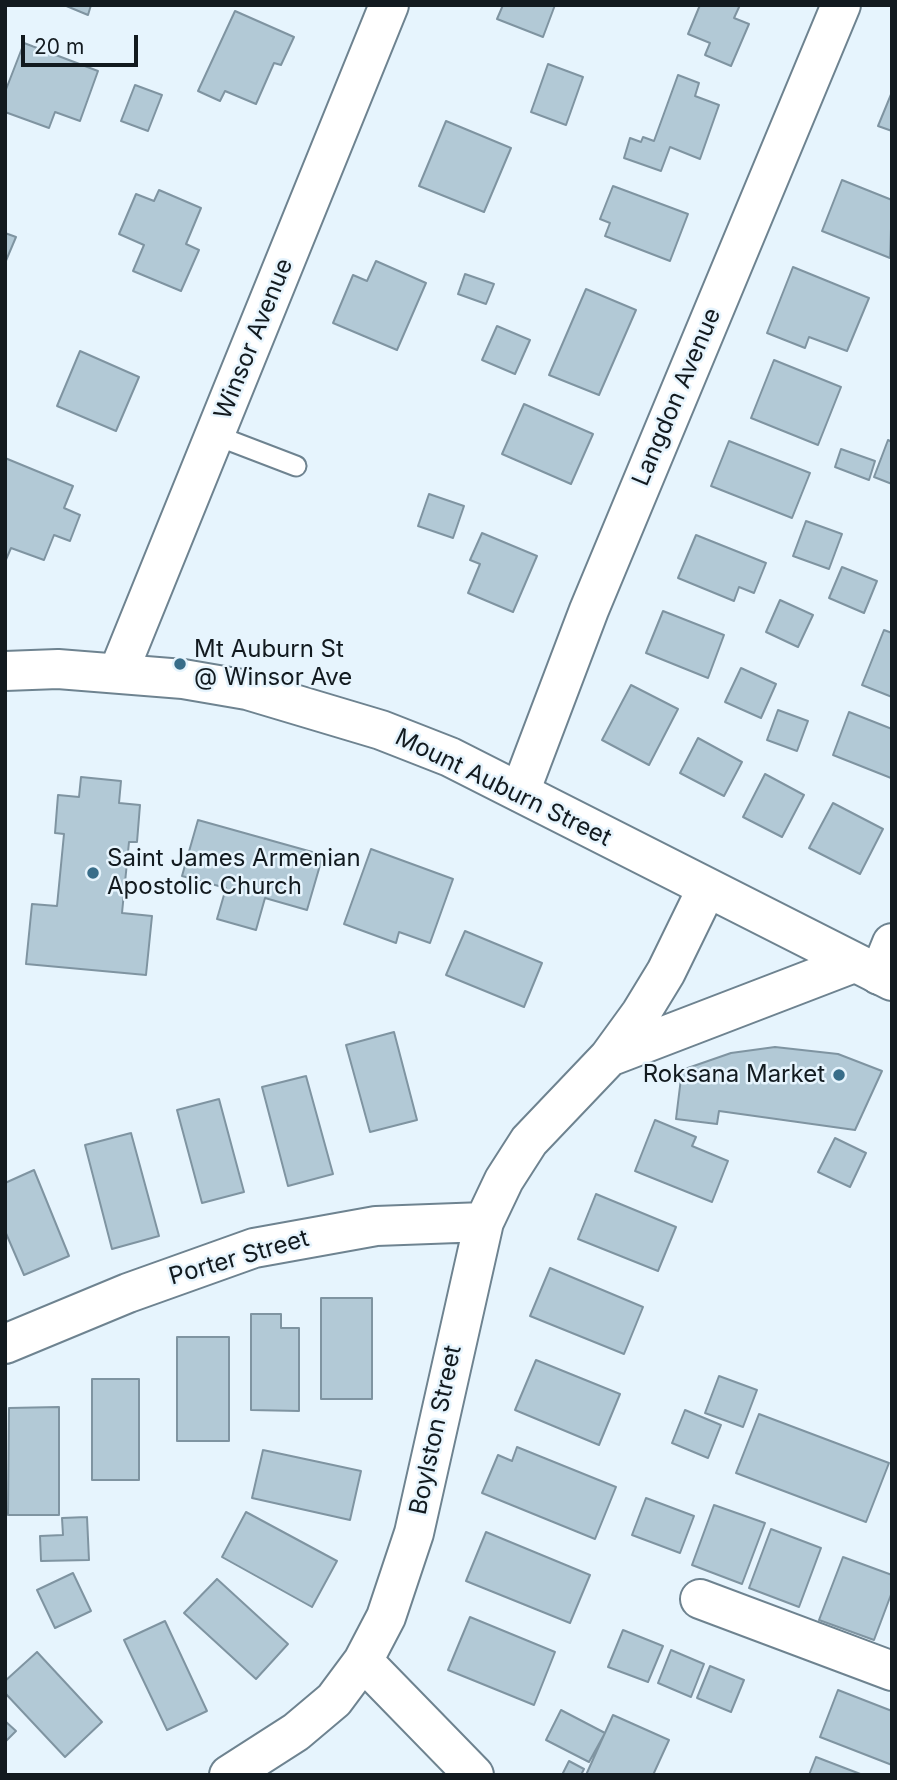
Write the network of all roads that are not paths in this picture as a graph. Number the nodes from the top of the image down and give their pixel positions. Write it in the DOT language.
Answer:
graph roads {
  1 [pos="389,5"];
  2 [pos="841,5"];
  3 [pos="215,435"];
  4 [pos="296,466"];
  5 [pos="5,671"];
  6 [pos="118,673"];
  7 [pos="520,792"];
  8 [pos="707,888"];
  9 [pos="879,965"];
  10 [pos="609,1057"];
  11 [pos="484,1222"];
  12 [pos="5,1344"];
  13 [pos="700,1599"];
  14 [pos="363,1661"];
  15 [pos="892,1671"];
  16 [pos="229,1775"];
  17 [pos="474,1775"];
  1 -- 3 [label="street, Winsor Avenue"];
  2 -- 7 [label="street, Langdon Avenue"];
  3 -- 4 [label="lane"];
  3 -- 6 [label="street, Winsor Avenue"];
  5 -- 6 [label="street, Mount Auburn Street"];
  6 -- 7 [label="street, Mount Auburn Street"];
  7 -- 8 [label="street, Mount Auburn Street"];
  8 -- 9 [label="street, Mount Auburn Street"];
  8 -- 10 [label="street, Boylston Street"];
  9 -- 10 [label="street, Boylston Street"];
  10 -- 11 [label="street, Boylston Street"];
  11 -- 12 [label="street, Porter Street"];
  11 -- 14 [label="street, Boylston Street"];
  13 -- 15 [label="street"];
  14 -- 16 [label="street, Boylston Street"];
  14 -- 17 [label="street"];
}
